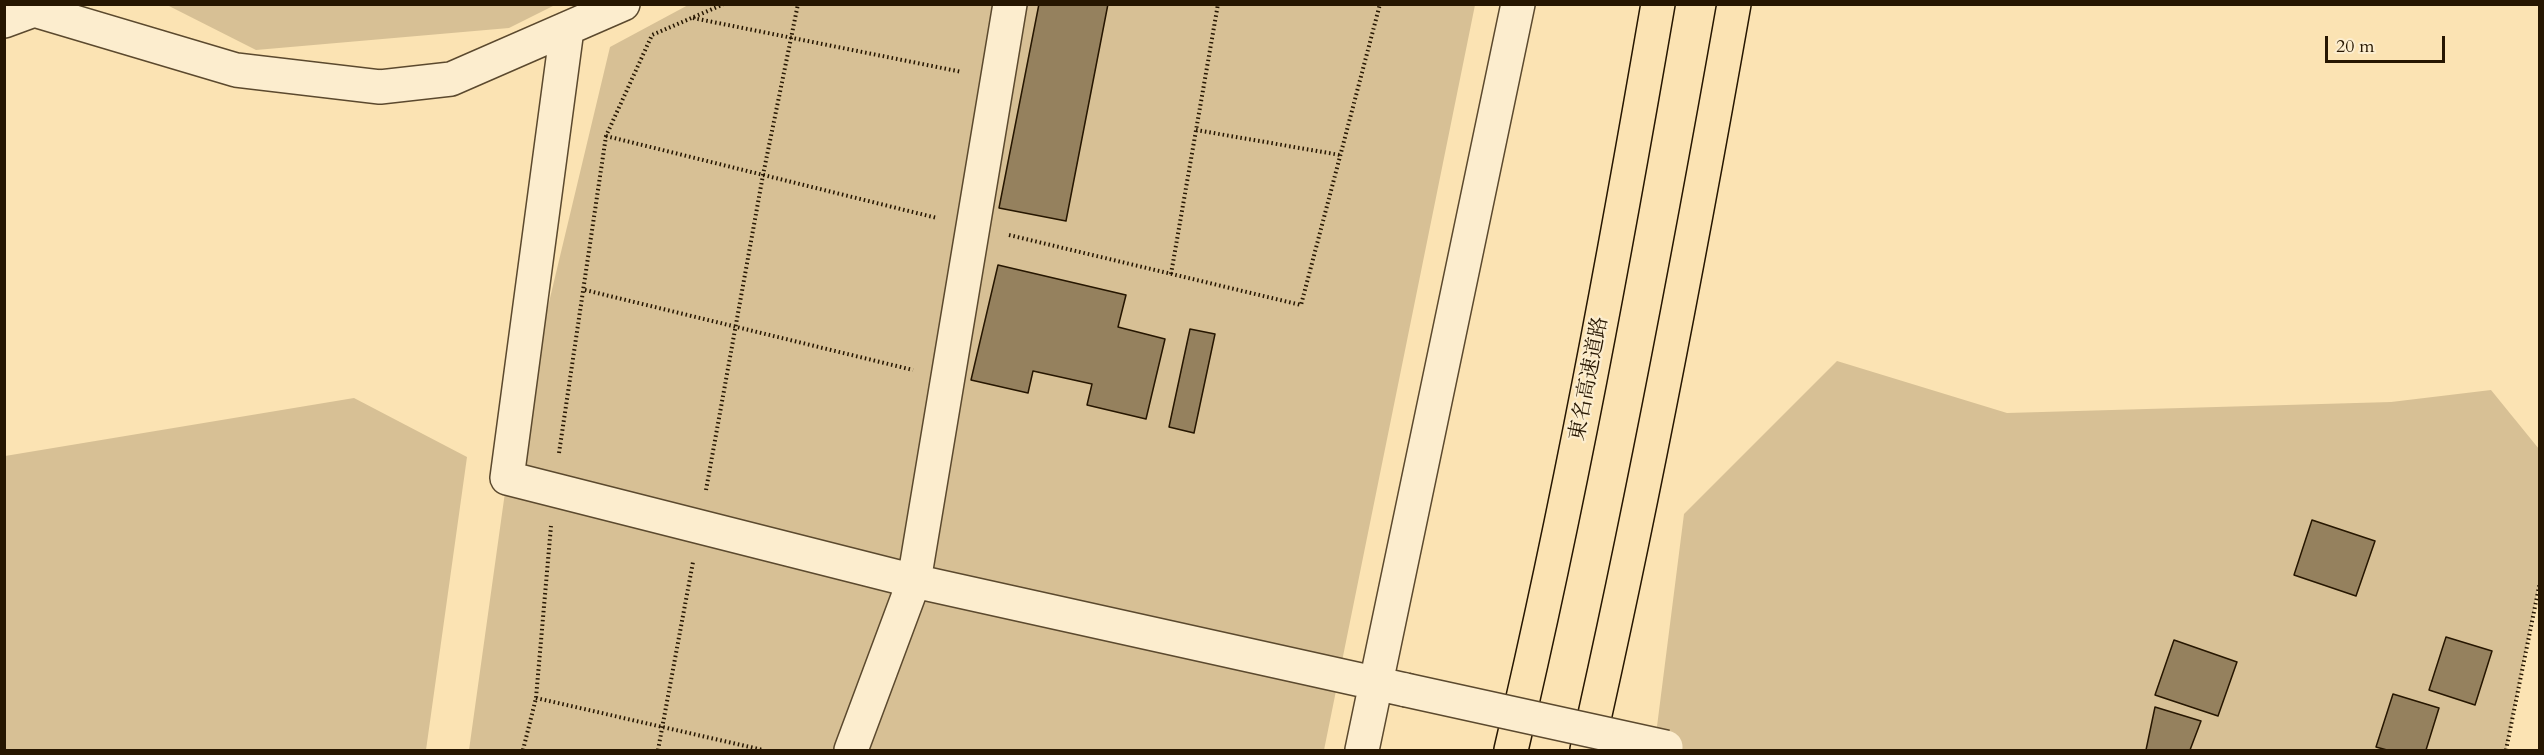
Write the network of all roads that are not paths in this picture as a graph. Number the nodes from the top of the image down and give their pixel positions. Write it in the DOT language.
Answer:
graph roads {
  1 [pos="623,4"];
  2 [pos="1010,4"];
  3 [pos="1518,4"];
  4 [pos="1658,4"];
  5 [pos="1734,4"];
  6 [pos="4,21"];
  7 [pos="567,29"];
  8 [pos="914,581"];
  9 [pos="1391,686"];
  10 [pos="1666,747"];
  11 [pos="851,750"];
  12 [pos="1362,750"];
  13 [pos="1511,750"];
  14 [pos="1587,750"];
  1 -- 7 [label="street"];
  2 -- 8 [label="street"];
  3 -- 9 [label="street"];
  4 -- 13 [label="highway, 東名高速道路"];
  5 -- 14 [label="highway"];
  6 -- 7 [label="street"];
  7 -- 8 [label="street"];
  8 -- 9 [label="street"];
  8 -- 11 [label="street"];
  9 -- 10 [label="street, bridge"];
  9 -- 12 [label="street"];
}
